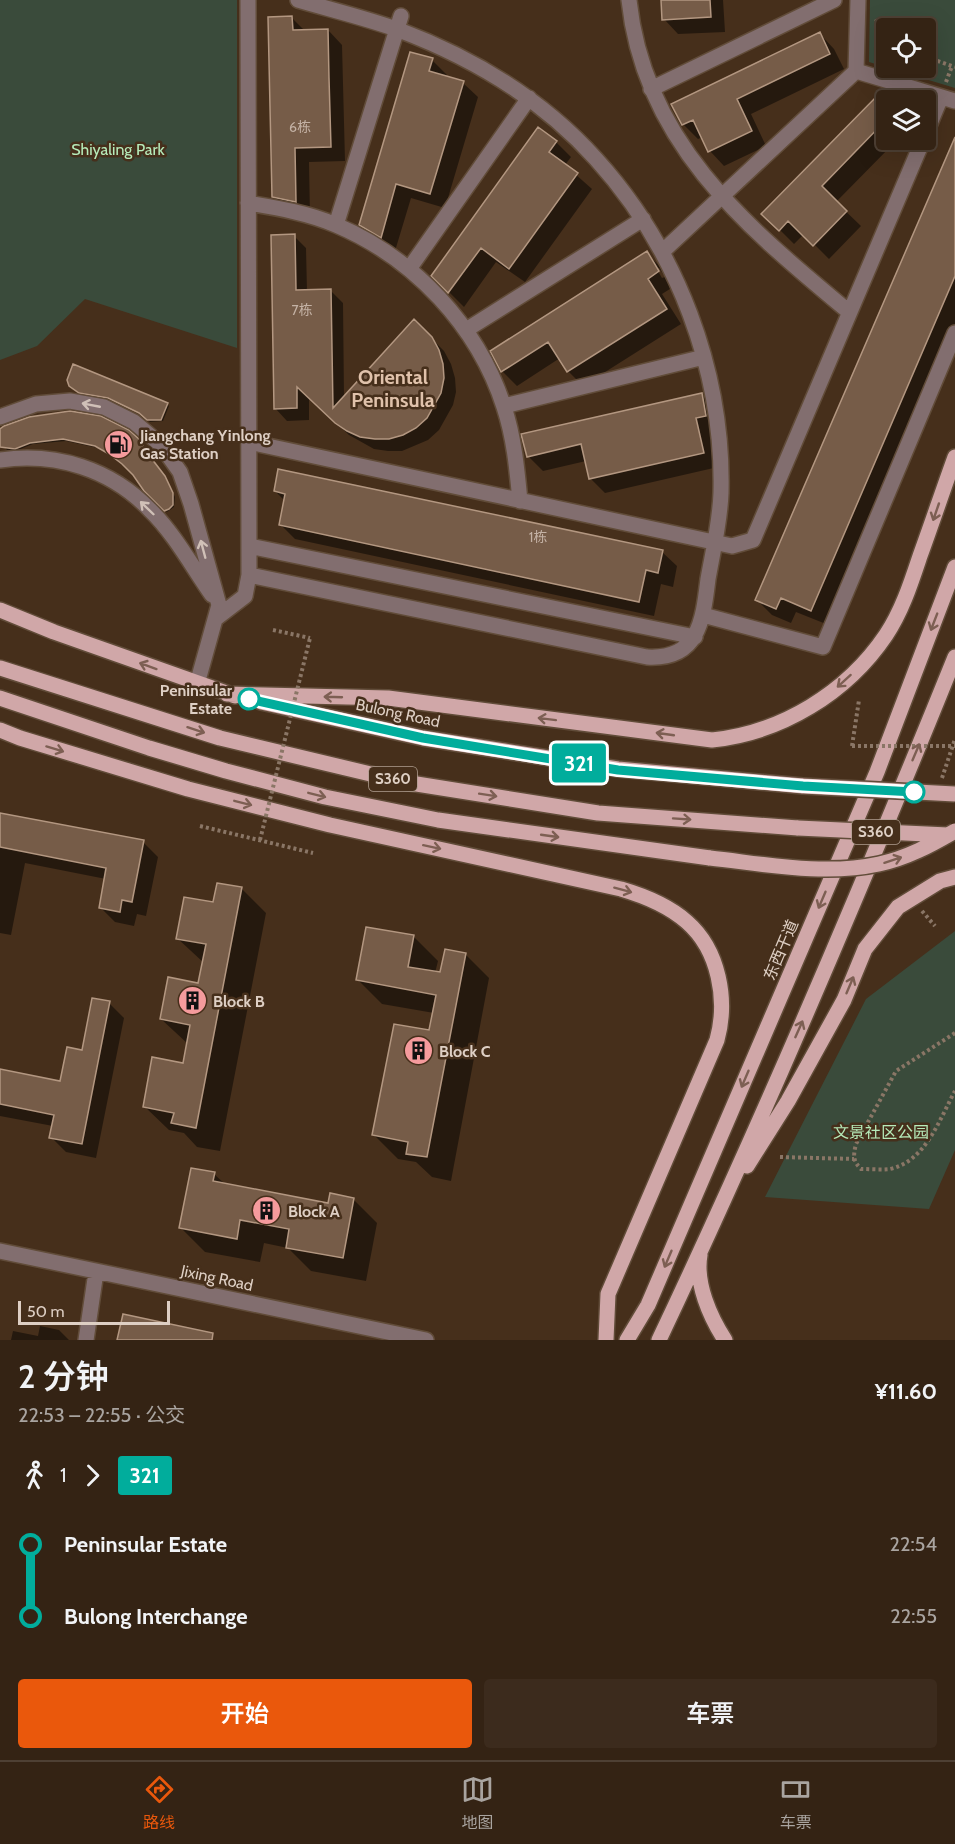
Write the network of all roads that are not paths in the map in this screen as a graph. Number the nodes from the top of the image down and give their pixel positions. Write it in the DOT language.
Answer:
graph roads {
  1 [pos="248,0"];
  2 [pos="298,0"];
  3 [pos="629,0"];
  4 [pos="834,0"];
  5 [pos="858,0"];
  6 [pos="401,16"];
  7 [pos="856,71"];
  8 [pos="651,89"];
  9 [pos="529,98"];
  10 [pos="948,99"];
  11 [pos="936,118"];
  12 [pos="918,150"];
  13 [pos="722,196"];
  14 [pos="248,203"];
  15 [pos="643,219"];
  16 [pos="336,225"];
  17 [pos="662,252"];
  18 [pos="409,268"];
  19 [pos="849,312"];
  20 [pos="466,330"];
  21 [pos="955,333"];
  22 [pos="704,357"];
  23 [pos="504,406"];
  24 [pos="0,417"];
  25 [pos="249,442"];
  26 [pos="955,457"];
  27 [pos="0,460"];
  28 [pos="520,501"];
  29 [pos="714,542"];
  30 [pos="249,546"];
  31 [pos="955,567"];
  32 [pos="249,575"];
  33 [pos="0,610"];
  34 [pos="217,612"];
  35 [pos="704,615"];
  36 [pos="695,637"];
  37 [pos="955,657"];
  38 [pos="2,669"];
  39 [pos="197,684"];
  40 [pos="227,694"];
  41 [pos="0,698"];
  42 [pos="0,730"];
  43 [pos="955,794"];
  44 [pos="955,834"];
  45 [pos="955,877"];
  46 [pos="715,1216"];
  47 [pos="701,1247"];
  48 [pos="0,1251"];
  49 [pos="96,1272"];
  50 [pos="86,1340"];
  51 [pos="426,1340"];
  52 [pos="606,1340"];
  53 [pos="627,1340"];
  54 [pos="659,1340"];
  55 [pos="725,1340"];
  1 -- 14 [label="street"];
  2 -- 9 [label="street"];
  3 -- 8 [label="street"];
  4 -- 8 [label="street"];
  5 -- 7 [label="street"];
  6 -- 16 [label="street"];
  7 -- 10 [label="street"];
  7 -- 13 [label="street"];
  8 -- 13 [label="street"];
  9 -- 15 [label="street"];
  9 -- 18 [label="street"];
  10 -- 11 [label="street"];
  12 -- 19 [label="street"];
  13 -- 17 [label="street"];
  13 -- 19 [label="street"];
  14 -- 16 [label="street"];
  14 -- 25 [label="street"];
  15 -- 17 [label="street"];
  15 -- 20 [label="street"];
  16 -- 18 [label="street"];
  17 -- 22 [label="street"];
  18 -- 20 [label="street"];
  19 -- 29 [label="street"];
  20 -- 23 [label="street"];
  21 -- 35 [label="street"];
  22 -- 23 [label="street"];
  22 -- 29 [label="street"];
  23 -- 28 [label="street"];
  34 -- 24 [label="street, one-way"];
  25 -- 28 [label="street"];
  25 -- 30 [label="street"];
  26 -- 40 [label="main road, one-way"];
  34 -- 27 [label="street, one-way"];
  28 -- 29 [label="street"];
  29 -- 35 [label="street"];
  30 -- 32 [label="street"];
  30 -- 36 [label="street"];
  31 -- 53 [label="main road, 东西干道, one-way"];
  32 -- 34 [label="street"];
  32 -- 36 [label="street"];
  39 -- 33 [label="main road, Bulong Road, one-way"];
  34 -- 39 [label="street"];
  35 -- 36 [label="street"];
  46 -- 37 [label="main road, one-way"];
  38 -- 44 [label="main road, S360, one-way, bridge"];
  39 -- 40 [label="main road, Bulong Road"];
  40 -- 43 [label="main road, Bulong Road, bridge"];
  41 -- 44 [label="main road, one-way, bridge"];
  42 -- 52 [label="main road, one-way"];
  46 -- 45 [label="main road, one-way"];
  46 -- 47 [label="main road"];
  47 -- 54 [label="main road"];
  47 -- 55 [label="main road"];
  48 -- 49 [label="street, Jixing Road"];
  49 -- 50 [label="street"];
  49 -- 51 [label="street, Jixing Road"];
}
